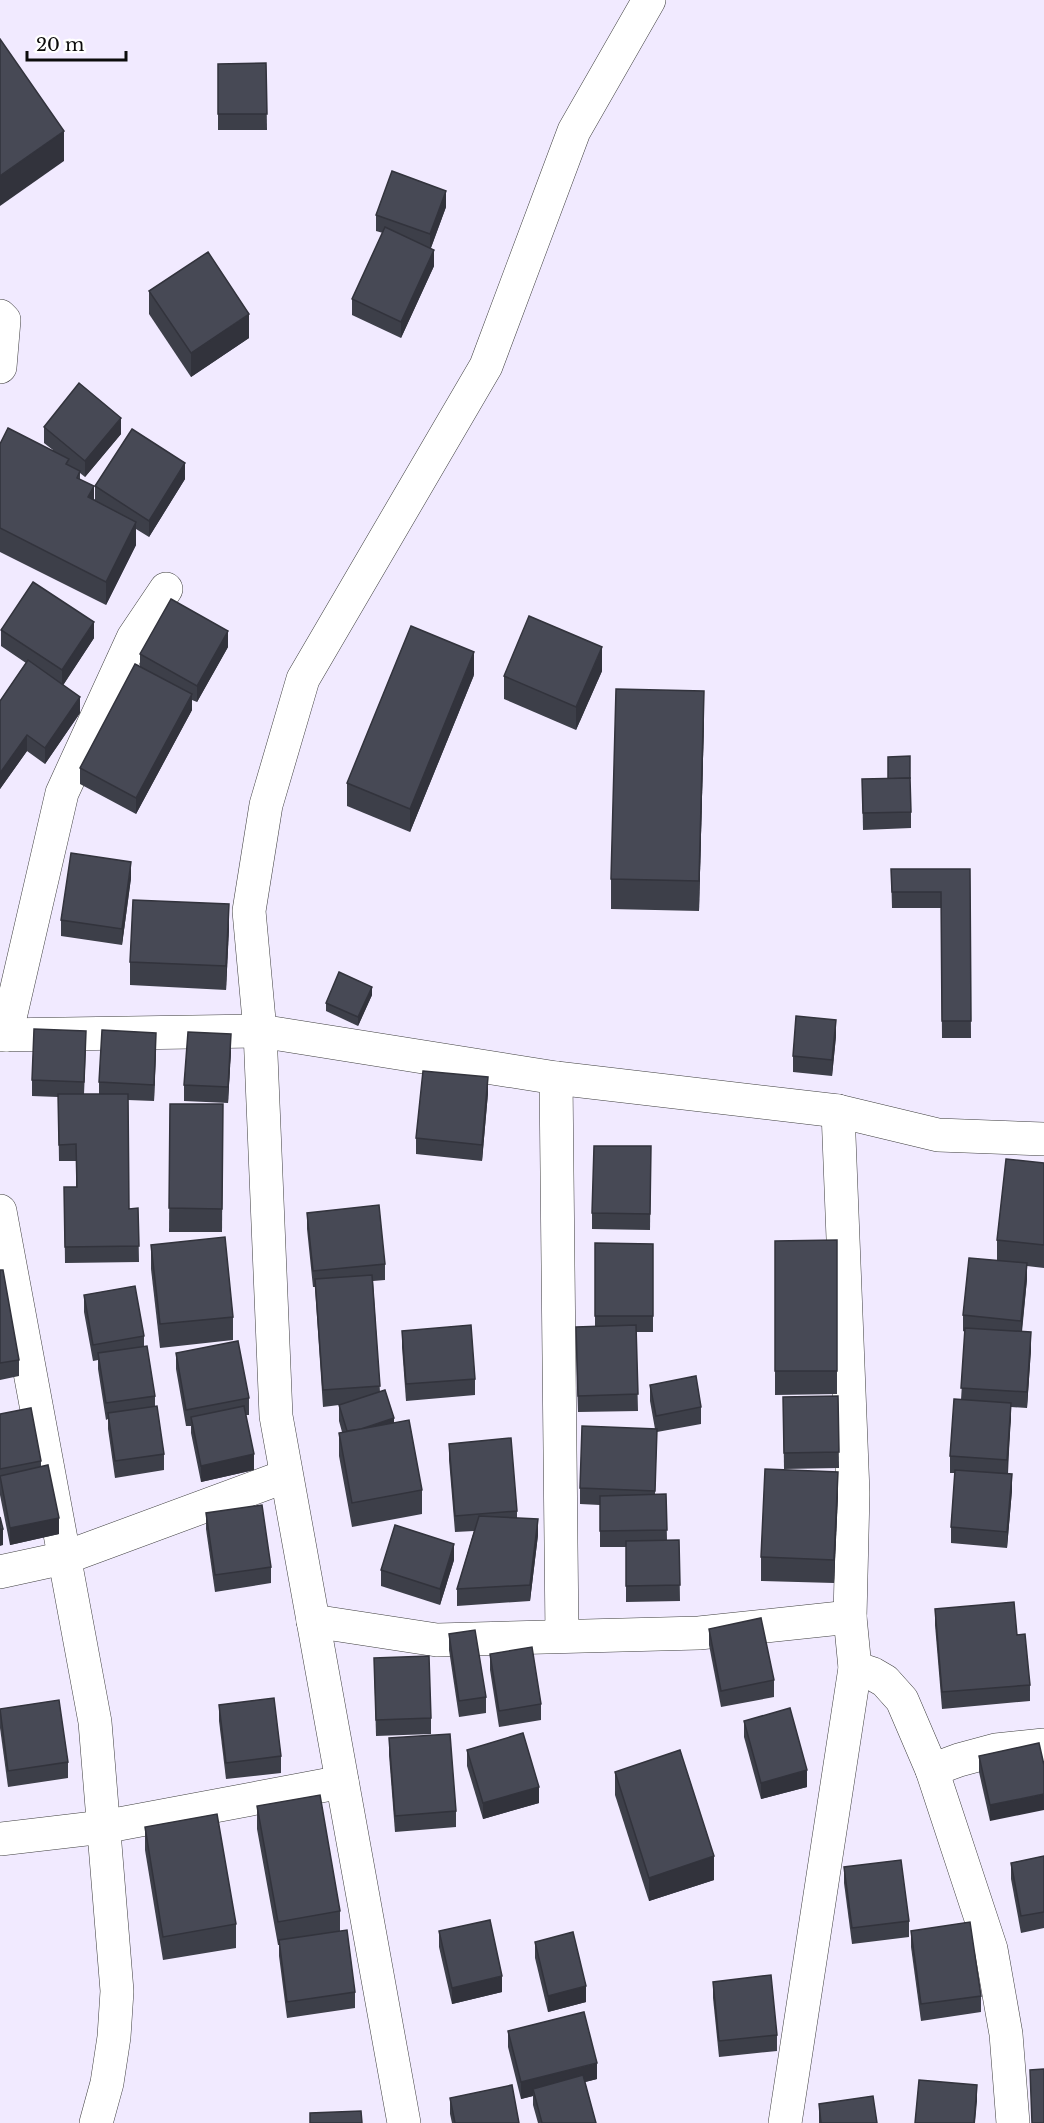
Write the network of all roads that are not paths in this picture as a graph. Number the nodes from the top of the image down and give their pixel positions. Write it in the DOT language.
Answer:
graph roads {
  1 [pos="649,0"];
  2 [pos="0,316"];
  3 [pos="0,367"];
  4 [pos="166,589"];
  5 [pos="260,1031"];
  6 [pos="3,1035"];
  7 [pos="556,1078"];
  8 [pos="838,1111"];
  9 [pos="1044,1139"];
  10 [pos="0,1211"];
  11 [pos="286,1476"];
  12 [pos="64,1558"];
  13 [pos="0,1572"];
  14 [pos="850,1617"];
  15 [pos="313,1621"];
  16 [pos="562,1636"];
  17 [pos="855,1668"];
  18 [pos="1044,1745"];
  19 [pos="932,1770"];
  20 [pos="342,1782"];
  21 [pos="103,1827"];
  22 [pos="0,1839"];
  23 [pos="96,2123"];
  24 [pos="404,2123"];
  25 [pos="785,2123"];
  26 [pos="1013,2123"];
  1 -- 5 [label="street"];
  2 -- 3 [label="street"];
  4 -- 6 [label="street"];
  5 -- 6 [label="street"];
  5 -- 7 [label="street"];
  5 -- 11 [label="street"];
  7 -- 8 [label="street"];
  7 -- 16 [label="street"];
  8 -- 9 [label="street"];
  8 -- 14 [label="street"];
  10 -- 12 [label="street"];
  11 -- 12 [label="street"];
  11 -- 15 [label="street"];
  12 -- 13 [label="street"];
  12 -- 21 [label="street"];
  14 -- 16 [label="street"];
  14 -- 17 [label="street"];
  15 -- 16 [label="street"];
  15 -- 20 [label="street"];
  17 -- 19 [label="street"];
  17 -- 25 [label="street"];
  18 -- 19 [label="street"];
  19 -- 26 [label="street"];
  20 -- 21 [label="street"];
  20 -- 24 [label="street"];
  21 -- 22 [label="street"];
  21 -- 23 [label="street"];
}
